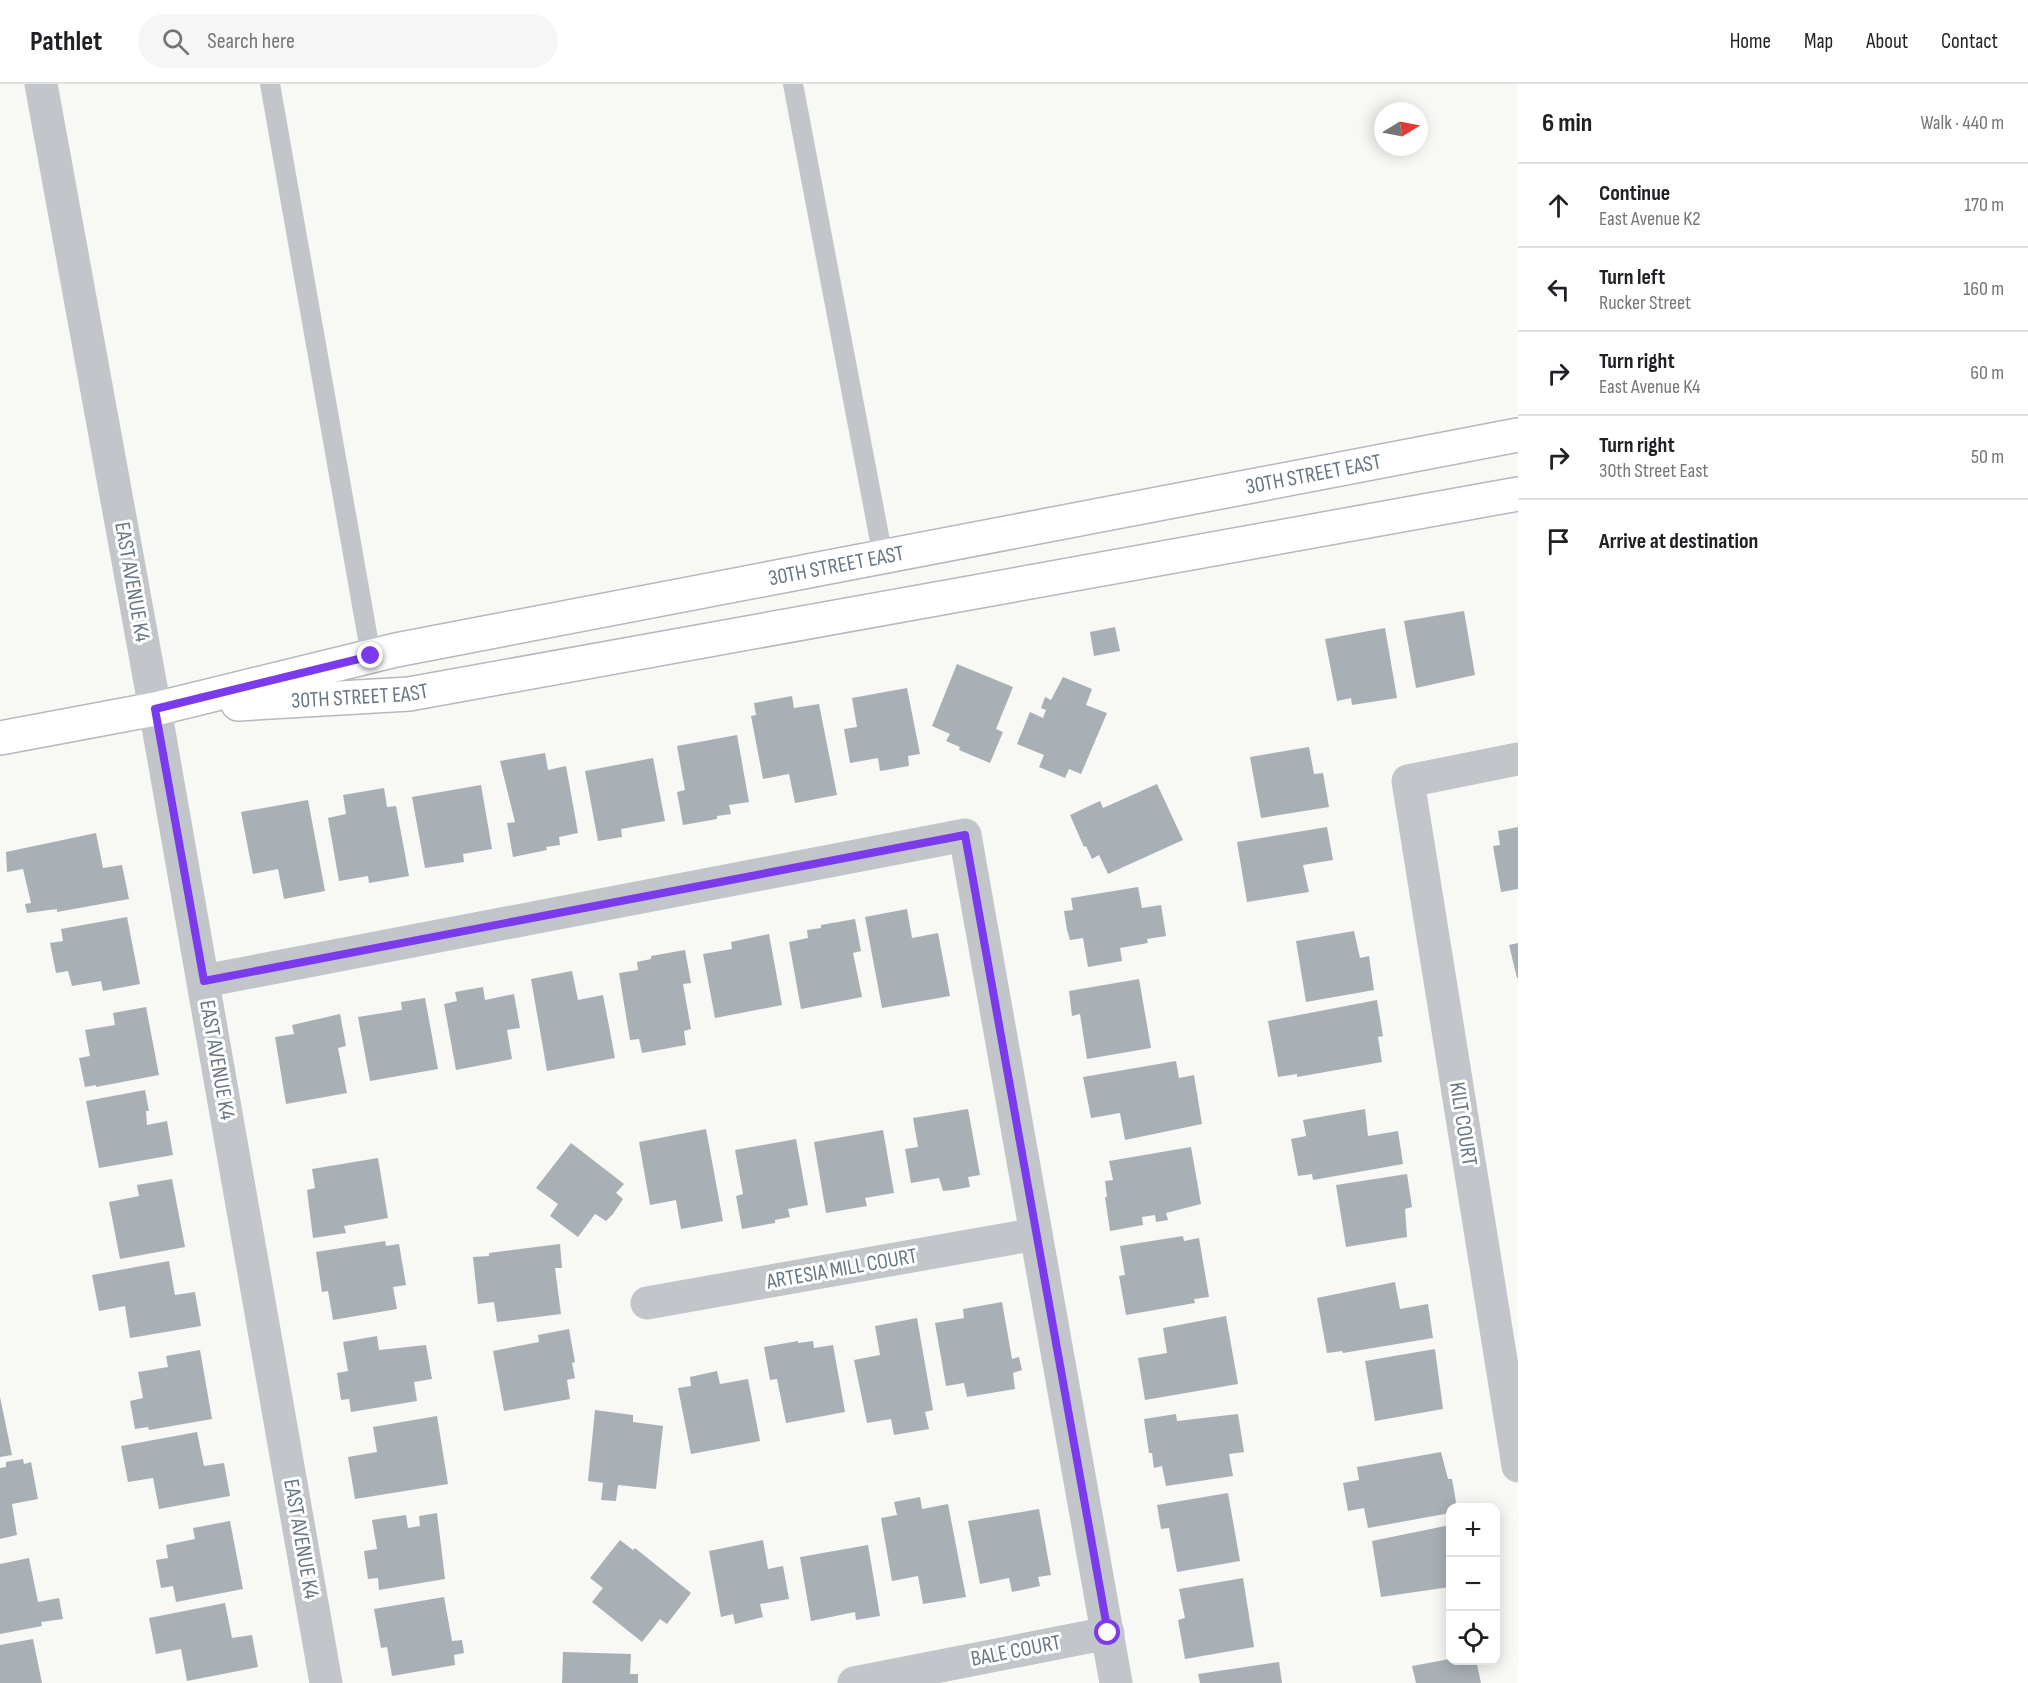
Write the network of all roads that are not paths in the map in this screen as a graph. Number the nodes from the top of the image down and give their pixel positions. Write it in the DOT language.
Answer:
graph roads {
  1 [pos="41,84"];
  2 [pos="270,84"];
  3 [pos="793,84"];
  4 [pos="1518,435"];
  5 [pos="1518,494"];
  6 [pos="883,557"];
  7 [pos="371,656"];
  8 [pos="155,709"];
  9 [pos="0,738"];
  10 [pos="1518,759"];
  11 [pos="204,981"];
  12 [pos="1036,1234"];
  13 [pos="647,1303"];
  14 [pos="1518,1466"];
  15 [pos="1108,1633"];
  16 [pos="326,1683"];
  17 [pos="854,1683"];
  18 [pos="1116,1683"];
  1 -- 8 [label="street, EAST AVENUE K4"];
  2 -- 7 [label="lane"];
  3 -- 6 [label="lane"];
  4 -- 6 [label="main road, 30TH STREET EAST"];
  5 -- 8 [label="main road, 30TH STREET EAST"];
  6 -- 7 [label="main road, 30TH STREET EAST"];
  7 -- 8 [label="main road, 30TH STREET EAST"];
  8 -- 9 [label="main road, 30TH STREET EAST"];
  8 -- 11 [label="street, EAST AVENUE K4"];
  10 -- 14 [label="street, KILT COURT"];
  11 -- 12 [label="street"];
  11 -- 16 [label="street, EAST AVENUE K4"];
  12 -- 13 [label="street, ARTESIA MILL COURT"];
  12 -- 15 [label="street"];
  15 -- 17 [label="street, BALE COURT"];
  15 -- 18 [label="street"];
}
